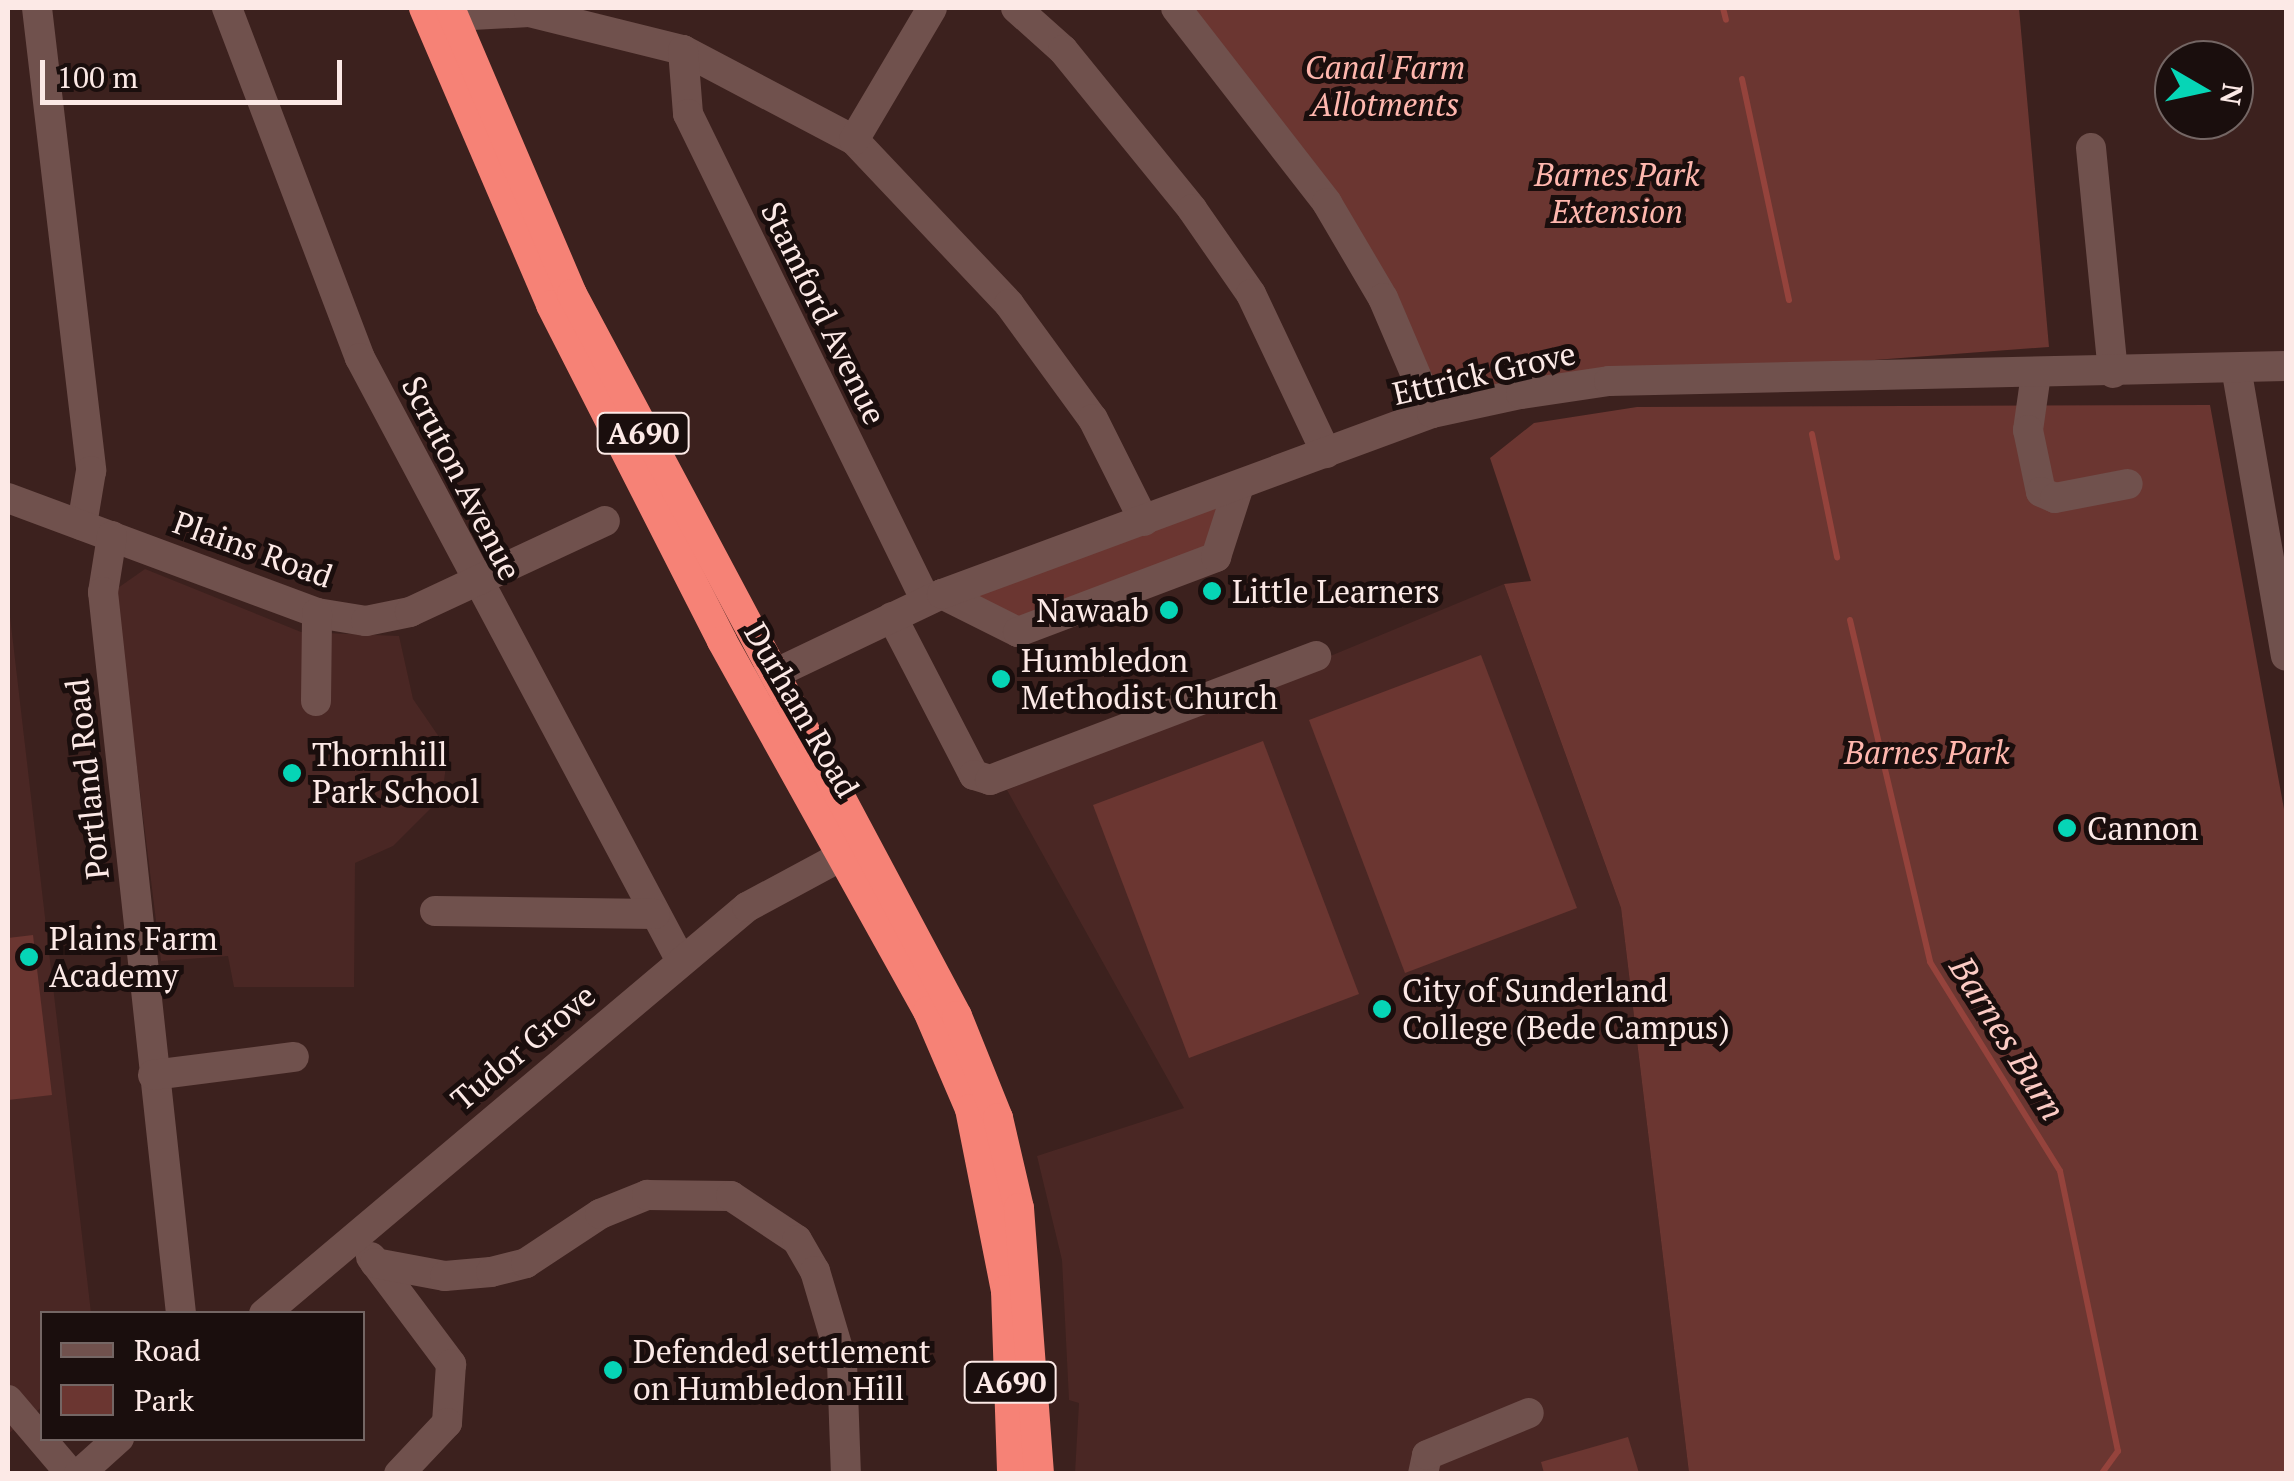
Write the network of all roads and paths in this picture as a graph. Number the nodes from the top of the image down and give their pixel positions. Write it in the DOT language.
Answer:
graph roads {
  1 [pos="38,8"];
  2 [pos="227,8"];
  3 [pos="932,8"];
  4 [pos="1016,8"];
  5 [pos="442,10"];
  6 [pos="1188,12"];
  7 [pos="683,50"];
  8 [pos="854,140"];
  9 [pos="2091,148"];
  10 [pos="2286,366"];
  11 [pos="2113,372"];
  12 [pos="2237,373"];
  13 [pos="2036,374"];
  14 [pos="1432,413"];
  15 [pos="1326,453"];
  16 [pos="2128,484"];
  17 [pos="1238,486"];
  18 [pos="8,498"];
  19 [pos="606,521"];
  20 [pos="1144,521"];
  21 [pos="82,524"];
  22 [pos="112,536"];
  23 [pos="476,583"];
  24 [pos="934,597"];
  25 [pos="316,612"];
  26 [pos="892,617"];
  27 [pos="1316,656"];
  28 [pos="2286,656"];
  29 [pos="758,681"];
  30 [pos="316,701"];
  31 [pos="854,850"];
  32 [pos="435,911"];
  33 [pos="655,914"];
  34 [pos="680,959"];
  35 [pos="294,1057"];
  36 [pos="154,1075"];
  37 [pos="355,1236"];
  38 [pos="375,1262"];
  39 [pos="181,1311"];
  40 [pos="268,1311"];
  41 [pos="9,1404"];
  42 [pos="1529,1413"];
  43 [pos="40,1437"];
  44 [pos="44,1441"];
  45 [pos="115,1441"];
  46 [pos="75,1474"];
  47 [pos="399,1474"];
  48 [pos="846,1474"];
  49 [pos="1012,1474"];
  50 [pos="1040,1474"];
  51 [pos="1422,1474"];
  1 -- 21 [label="street"];
  2 -- 23 [label="street, Scruton Avenue"];
  3 -- 8 [label="street"];
  4 -- 15 [label="street"];
  5 -- 7 [label="street"];
  5 -- 29 [label="highway, Durham Road / A690"];
  6 -- 14 [label="street"];
  7 -- 8 [label="street"];
  7 -- 24 [label="street, Stamford Avenue"];
  8 -- 20 [label="street"];
  9 -- 11 [label="street"];
  10 -- 12 [label="street, Ettrick Grove"];
  11 -- 12 [label="street, Ettrick Grove"];
  11 -- 13 [label="street, Ettrick Grove"];
  12 -- 28 [label="street"];
  13 -- 14 [label="street, Ettrick Grove"];
  13 -- 16 [label="street"];
  14 -- 15 [label="street, Ettrick Grove"];
  15 -- 17 [label="street, Ettrick Grove"];
  17 -- 20 [label="street, Ettrick Grove"];
  17 -- 24 [label="street"];
  18 -- 21 [label="street, Plains Road"];
  19 -- 23 [label="street, Plains Road"];
  20 -- 24 [label="street, Ettrick Grove"];
  21 -- 22 [label="street, Plains Road"];
  22 -- 25 [label="street, Plains Road"];
  22 -- 36 [label="street, Portland Road"];
  23 -- 25 [label="street, Plains Road"];
  23 -- 33 [label="street, Scruton Avenue"];
  24 -- 26 [label="street, Ettrick Grove"];
  25 -- 30 [label="street"];
  26 -- 27 [label="street"];
  26 -- 29 [label="street, Ettrick Grove"];
  29 -- 31 [label="highway, Durham Road / A690"];
  31 -- 34 [label="street, Tudor Grove"];
  31 -- 49 [label="highway, Durham Road / A690"];
  31 -- 50 [label="highway, Durham Road / A690"];
  32 -- 33 [label="street"];
  33 -- 34 [label="street, Scruton Avenue"];
  34 -- 37 [label="street, Tudor Grove"];
  35 -- 36 [label="street"];
  36 -- 39 [label="street, Portland Road"];
  37 -- 38 [label="street"];
  37 -- 40 [label="street, Tudor Grove"];
  38 -- 47 [label="street"];
  38 -- 48 [label="street"];
  41 -- 43 [label="street"];
  42 -- 51 [label="street"];
  44 -- 46 [label="street"];
  45 -- 46 [label="street"];
}
